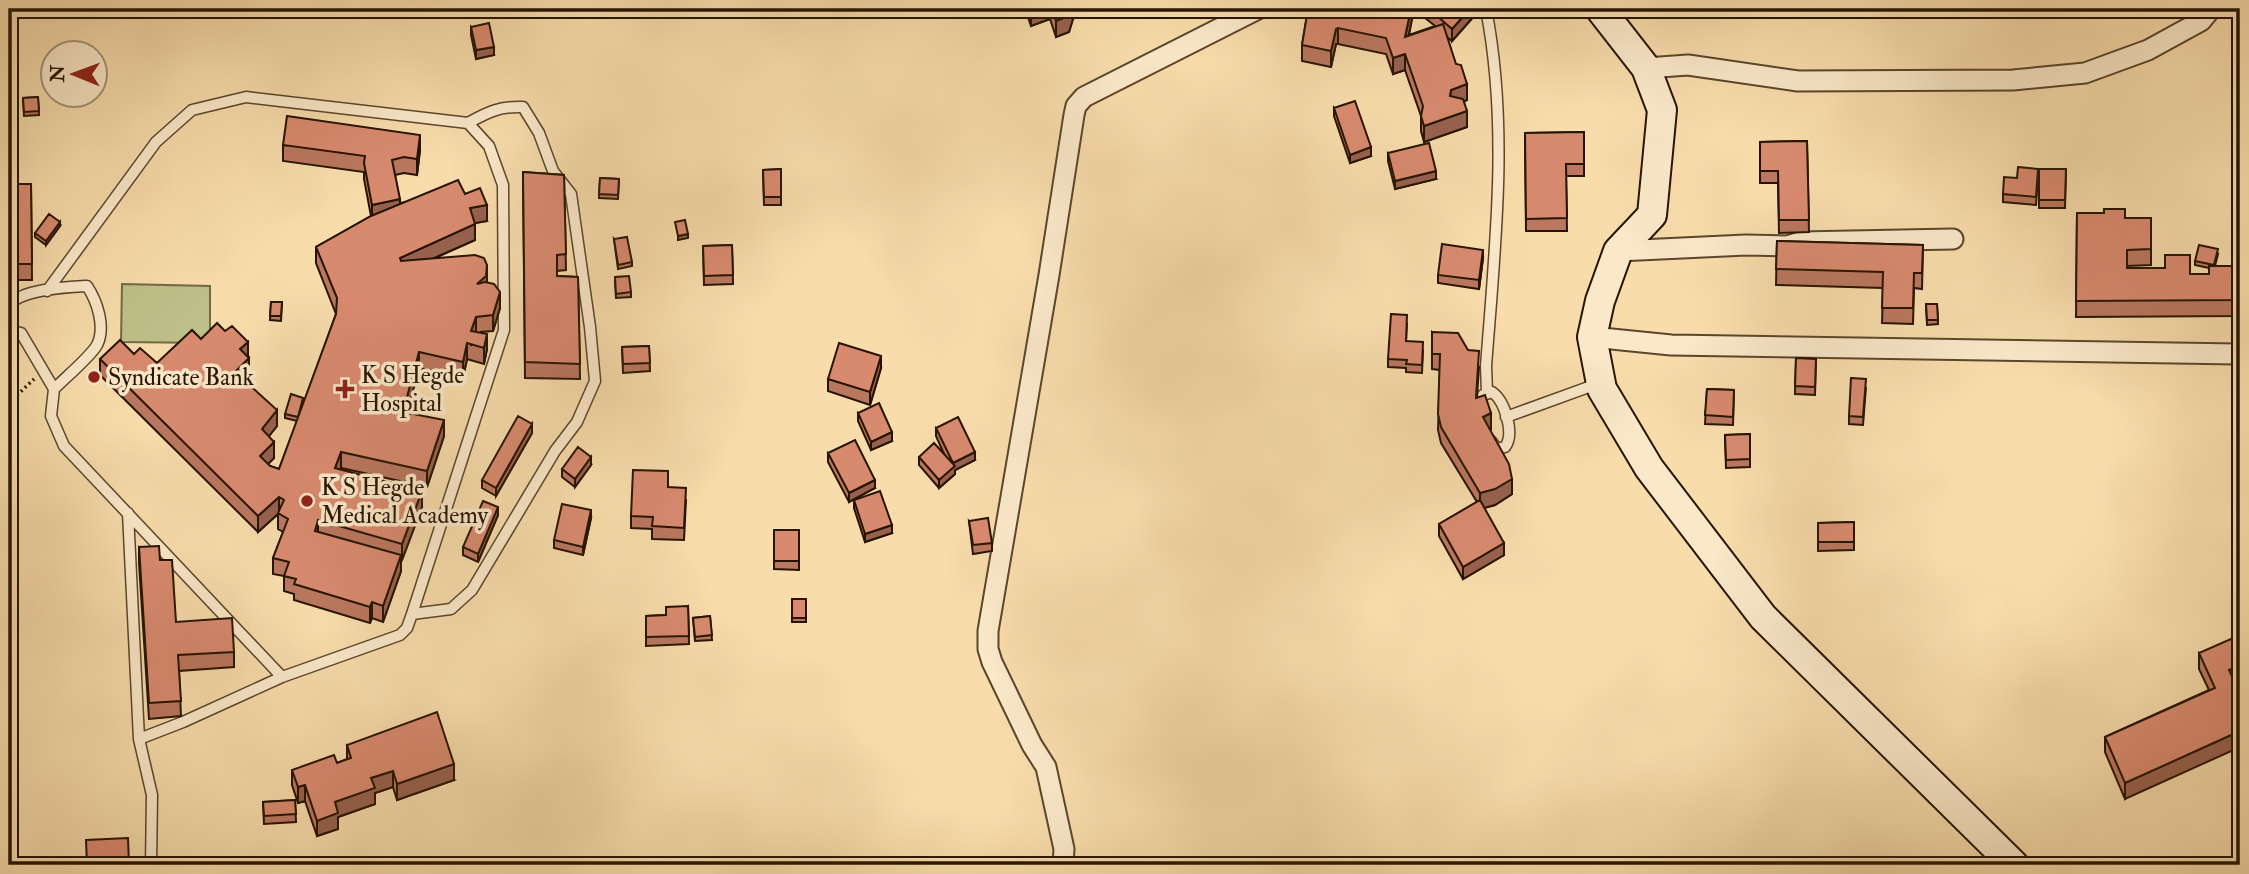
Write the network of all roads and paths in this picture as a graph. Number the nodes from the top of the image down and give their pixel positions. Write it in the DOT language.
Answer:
graph roads {
  1 [pos="1258,9"];
  2 [pos="1486,9"];
  3 [pos="1601,9"];
  4 [pos="2211,9"];
  5 [pos="1646,68"];
  6 [pos="468,123"];
  7 [pos="1953,239"];
  8 [pos="1618,251"];
  9 [pos="47,290"];
  10 [pos="9,305"];
  11 [pos="9,330"];
  12 [pos="1592,337"];
  13 [pos="2238,354"];
  14 [pos="43,370"];
  15 [pos="1601,383"];
  16 [pos="54,389"];
  17 [pos="1488,393"];
  18 [pos="9,403"];
  19 [pos="1479,404"];
  20 [pos="1506,417"];
  21 [pos="1487,431"];
  22 [pos="128,513"];
  23 [pos="412,614"];
  24 [pos="282,677"];
  25 [pos="139,739"];
  26 [pos="150,865"];
  27 [pos="1063,865"];
  28 [pos="2014,865"];
  1 -- 27 [label="street"];
  2 -- 17 [label="lane"];
  3 -- 5 [label="main road"];
  4 -- 5 [label="street"];
  5 -- 8 [label="main road"];
  6 -- 9 [label="lane"];
  6 -- 23 [label="lane"];
  6 -- 23 [label="lane"];
  7 -- 8 [label="street"];
  8 -- 12 [label="main road"];
  9 -- 10 [label="lane"];
  9 -- 16 [label="lane"];
  11 -- 14 [label="lane"];
  12 -- 13 [label="street"];
  12 -- 15 [label="main road"];
  14 -- 16 [label="lane"];
  14 -- 18 [label="path"];
  15 -- 20 [label="lane"];
  15 -- 28 [label="main road"];
  16 -- 22 [label="lane"];
  17 -- 19 [label="lane"];
  17 -- 20 [label="lane"];
  20 -- 21 [label="lane"];
  22 -- 24 [label="lane"];
  22 -- 25 [label="lane"];
  23 -- 24 [label="lane"];
  24 -- 25 [label="lane"];
  25 -- 26 [label="lane"];
}
